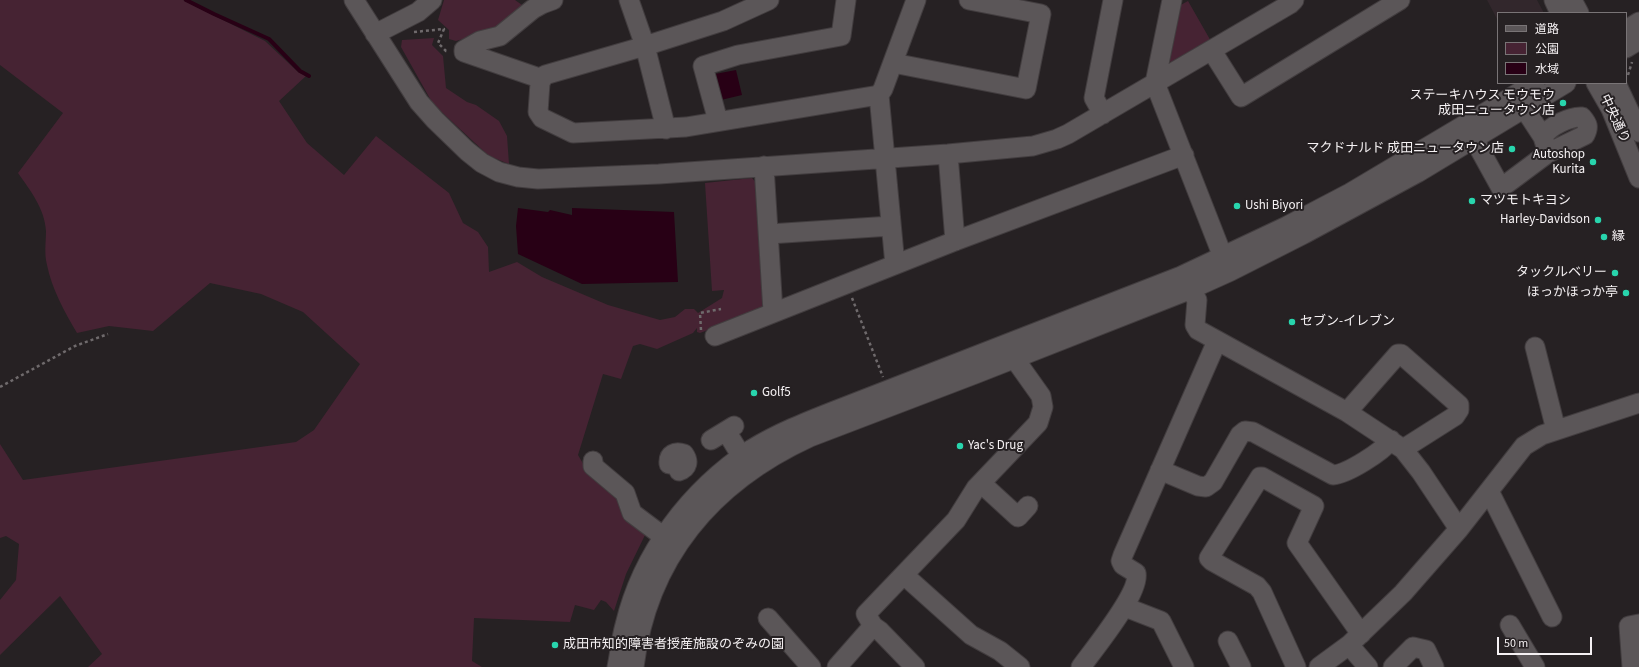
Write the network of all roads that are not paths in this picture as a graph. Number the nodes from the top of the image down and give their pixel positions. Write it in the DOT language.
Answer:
graph roads {
  1 [pos="354,0"];
  2 [pos="432,0"];
  3 [pos="553,0"];
  4 [pos="629,0"];
  5 [pos="769,0"];
  6 [pos="846,0"];
  7 [pos="916,0"];
  8 [pos="969,0"];
  9 [pos="1113,0"];
  10 [pos="1294,0"];
  11 [pos="1400,0"];
  12 [pos="1554,0"];
  13 [pos="1572,0"];
  14 [pos="1173,1"];
  15 [pos="1560,12"];
  16 [pos="1578,12"];
  17 [pos="1639,22"];
  18 [pos="1627,29"];
  19 [pos="375,34"];
  20 [pos="1639,40"];
  21 [pos="645,46"];
  22 [pos="1212,51"];
  23 [pos="1630,53"];
  24 [pos="893,63"];
  25 [pos="542,79"];
  26 [pos="1156,83"];
  27 [pos="1533,84"];
  28 [pos="1564,84"];
  29 [pos="1597,84"];
  30 [pos="1623,84"];
  31 [pos="879,95"];
  32 [pos="1524,108"];
  33 [pos="1103,114"];
  34 [pos="718,121"];
  35 [pos="666,129"];
  36 [pos="1639,132"];
  37 [pos="1474,139"];
  38 [pos="948,154"];
  39 [pos="1184,155"];
  40 [pos="886,158"];
  41 [pos="764,166"];
  42 [pos="1639,178"];
  43 [pos="890,226"];
  44 [pos="769,234"];
  45 [pos="955,241"];
  46 [pos="1227,264"];
  47 [pos="895,265"];
  48 [pos="1185,283"];
  49 [pos="773,312"];
  50 [pos="708,334"];
  51 [pos="1216,341"];
  52 [pos="1535,347"];
  53 [pos="1014,358"];
  54 [pos="1639,403"];
  55 [pos="1347,412"];
  56 [pos="1556,430"];
  57 [pos="724,433"];
  58 [pos="1397,444"];
  59 [pos="742,457"];
  60 [pos="594,461"];
  61 [pos="674,462"];
  62 [pos="1160,470"];
  63 [pos="979,486"];
  64 [pos="705,487"];
  65 [pos="1489,491"];
  66 [pos="1028,506"];
  67 [pos="1459,529"];
  68 [pos="664,537"];
  69 [pos="904,575"];
  70 [pos="1125,607"];
  71 [pos="1552,617"];
  72 [pos="768,618"];
  73 [pos="1639,624"];
  74 [pos="1510,625"];
  75 [pos="873,626"];
  76 [pos="1355,640"];
  77 [pos="1228,641"];
  78 [pos="617,667"];
  79 [pos="634,667"];
  80 [pos="811,667"];
  81 [pos="837,667"];
  82 [pos="915,667"];
  83 [pos="1020,667"];
  84 [pos="1081,667"];
  85 [pos="1184,667"];
  86 [pos="1241,667"];
  87 [pos="1296,667"];
  88 [pos="1319,667"];
  89 [pos="1368,667"];
  90 [pos="1393,667"];
  91 [pos="1434,667"];
  92 [pos="1535,667"];
  93 [pos="1632,667"];
  1 -- 19 [label="street"];
  2 -- 19 [label="street"];
  3 -- 25 [label="street"];
  4 -- 21 [label="street"];
  5 -- 21 [label="street"];
  6 -- 34 [label="street"];
  7 -- 24 [label="street"];
  8 -- 24 [label="street"];
  9 -- 33 [label="street"];
  10 -- 22 [label="street"];
  11 -- 22 [label="street"];
  12 -- 15 [label="street"];
  13 -- 16 [label="street"];
  14 -- 26 [label="street"];
  17 -- 18 [label="street"];
  19 -- 41 [label="street"];
  20 -- 23 [label="street"];
  21 -- 25 [label="street"];
  21 -- 35 [label="street"];
  22 -- 26 [label="street"];
  24 -- 31 [label="street"];
  25 -- 35 [label="street"];
  26 -- 33 [label="street"];
  26 -- 39 [label="street"];
  27 -- 46 [label="street"];
  28 -- 32 [label="street"];
  29 -- 42 [label="street, 中央通り"];
  30 -- 36 [label="street, 中央通り"];
  31 -- 34 [label="street"];
  31 -- 40 [label="street"];
  32 -- 37 [label="street"];
  32 -- 37 [label="street"];
  33 -- 38 [label="street"];
  34 -- 35 [label="street"];
  37 -- 46 [label="street"];
  38 -- 40 [label="street"];
  38 -- 45 [label="street"];
  39 -- 45 [label="street"];
  39 -- 46 [label="street"];
  40 -- 41 [label="street"];
  40 -- 43 [label="street"];
  41 -- 44 [label="street"];
  43 -- 44 [label="street"];
  43 -- 47 [label="street"];
  44 -- 49 [label="street"];
  45 -- 47 [label="street"];
  46 -- 48 [label="street"];
  47 -- 49 [label="street"];
  48 -- 51 [label="street"];
  48 -- 53 [label="street"];
  48 -- 59 [label="street"];
  49 -- 50 [label="street"];
  51 -- 55 [label="street"];
  51 -- 62 [label="street"];
  52 -- 56 [label="street"];
  53 -- 63 [label="street"];
  53 -- 79 [label="street"];
  54 -- 56 [label="street"];
  55 -- 58 [label="street"];
  55 -- 58 [label="street"];
  56 -- 65 [label="street"];
  57 -- 59 [label="street"];
  58 -- 62 [label="street"];
  58 -- 67 [label="street"];
  59 -- 64 [label="street"];
  60 -- 68 [label="street"];
  61 -- 64 [label="street"];
  62 -- 70 [label="street"];
  63 -- 66 [label="street"];
  63 -- 69 [label="street"];
  64 -- 68 [label="street"];
  65 -- 67 [label="street"];
  65 -- 71 [label="street"];
  67 -- 76 [label="street"];
  68 -- 78 [label="street"];
  69 -- 75 [label="street"];
  69 -- 83 [label="street"];
  70 -- 84 [label="street"];
  70 -- 85 [label="street"];
  72 -- 80 [label="street"];
  73 -- 93 [label="street"];
  74 -- 92 [label="street"];
  75 -- 81 [label="street"];
  75 -- 82 [label="street"];
  76 -- 87 [label="street"];
  76 -- 88 [label="street"];
  76 -- 89 [label="street"];
  77 -- 86 [label="street"];
  90 -- 91 [label="street"];
}
